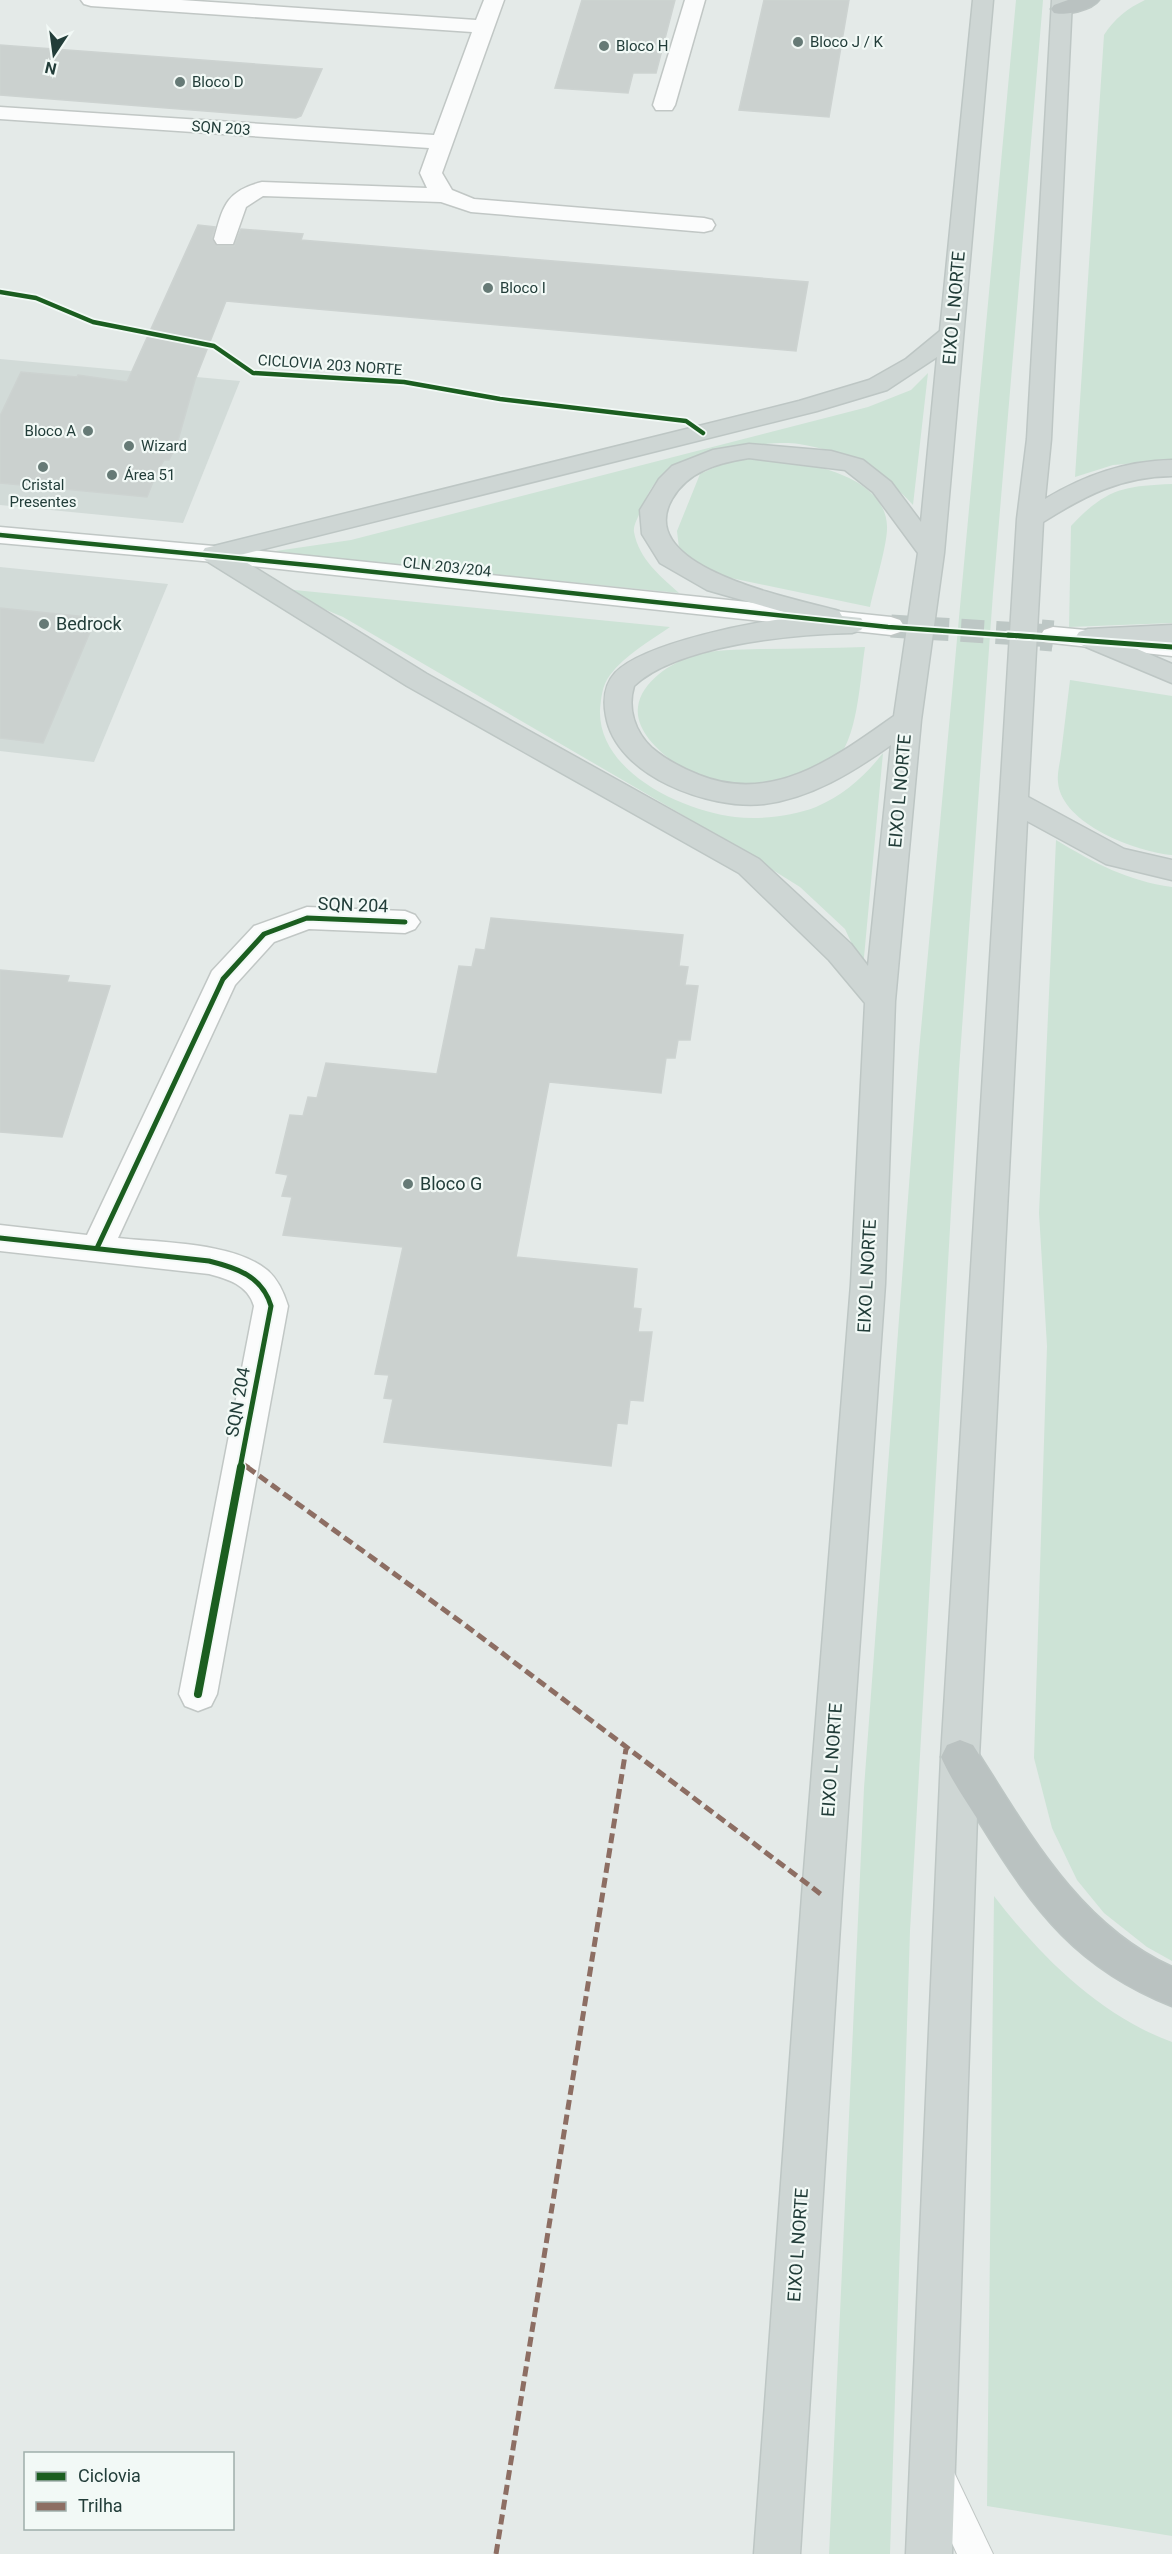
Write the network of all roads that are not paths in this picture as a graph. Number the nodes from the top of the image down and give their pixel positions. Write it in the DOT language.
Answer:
graph roads {
  1 [pos="91,0"];
  2 [pos="494,0"];
  3 [pos="695,0"];
  4 [pos="983,0"];
  5 [pos="181,2"];
  6 [pos="1071,3"];
  7 [pos="485,27"];
  8 [pos="664,105"];
  9 [pos="0,113"];
  10 [pos="442,142"];
  11 [pos="444,195"];
  12 [pos="704,225"];
  13 [pos="225,239"];
  14 [pos="952,333"];
  15 [pos="1172,468"];
  16 [pos="1030,519"];
  17 [pos="0,535"];
  18 [pos="931,553"];
  19 [pos="214,554"];
  20 [pos="852,624"];
  21 [pos="891,626"];
  22 [pos="1172,634"];
  23 [pos="1053,636"];
  24 [pos="1088,638"];
  25 [pos="1172,647"];
  26 [pos="1172,674"];
  27 [pos="907,720"];
  28 [pos="1014,801"];
  29 [pos="1172,870"];
  30 [pos="405,922"];
  31 [pos="880,1001"];
  32 [pos="0,1238"];
  33 [pos="97,1248"];
  34 [pos="198,1694"];
  35 [pos="960,1757"];
  36 [pos="1172,1987"];
  37 [pos="933,2464"];
  38 [pos="777,2554"];
  39 [pos="929,2554"];
  40 [pos="975,2554"];
  1 -- 5 [label="street"];
  2 -- 7 [label="street"];
  3 -- 8 [label="street"];
  4 -- 14 [label="main road, EIXO L NORTE"];
  5 -- 7 [label="street"];
  6 -- 16 [label="main road"];
  7 -- 10 [label="street"];
  9 -- 10 [label="street, SQN 203"];
  10 -- 11 [label="street"];
  11 -- 12 [label="street"];
  11 -- 13 [label="street"];
  14 -- 18 [label="main road, EIXO L NORTE"];
  14 -- 19 [label="main road"];
  15 -- 16 [label="main road"];
  16 -- 28 [label="main road"];
  17 -- 19 [label="street, CLN 203/204"];
  18 -- 20 [label="main road"];
  18 -- 27 [label="main road, EIXO L NORTE"];
  19 -- 20 [label="street, CLN 203/204"];
  19 -- 31 [label="main road"];
  20 -- 21 [label="street, CLN 203/204"];
  20 -- 27 [label="main road"];
  22 -- 24 [label="main road"];
  23 -- 24 [label="street"];
  24 -- 25 [label="street"];
  24 -- 26 [label="main road"];
  27 -- 31 [label="main road, EIXO L NORTE"];
  28 -- 29 [label="main road"];
  28 -- 35 [label="main road"];
  30 -- 33 [label="street, SQN 204"];
  31 -- 38 [label="main road, EIXO L NORTE"];
  32 -- 33 [label="street, SQN 204"];
  33 -- 34 [label="street, SQN 204"];
  35 -- 36 [label="highway"];
  35 -- 37 [label="main road"];
  37 -- 39 [label="main road"];
  37 -- 40 [label="lane"];
}
